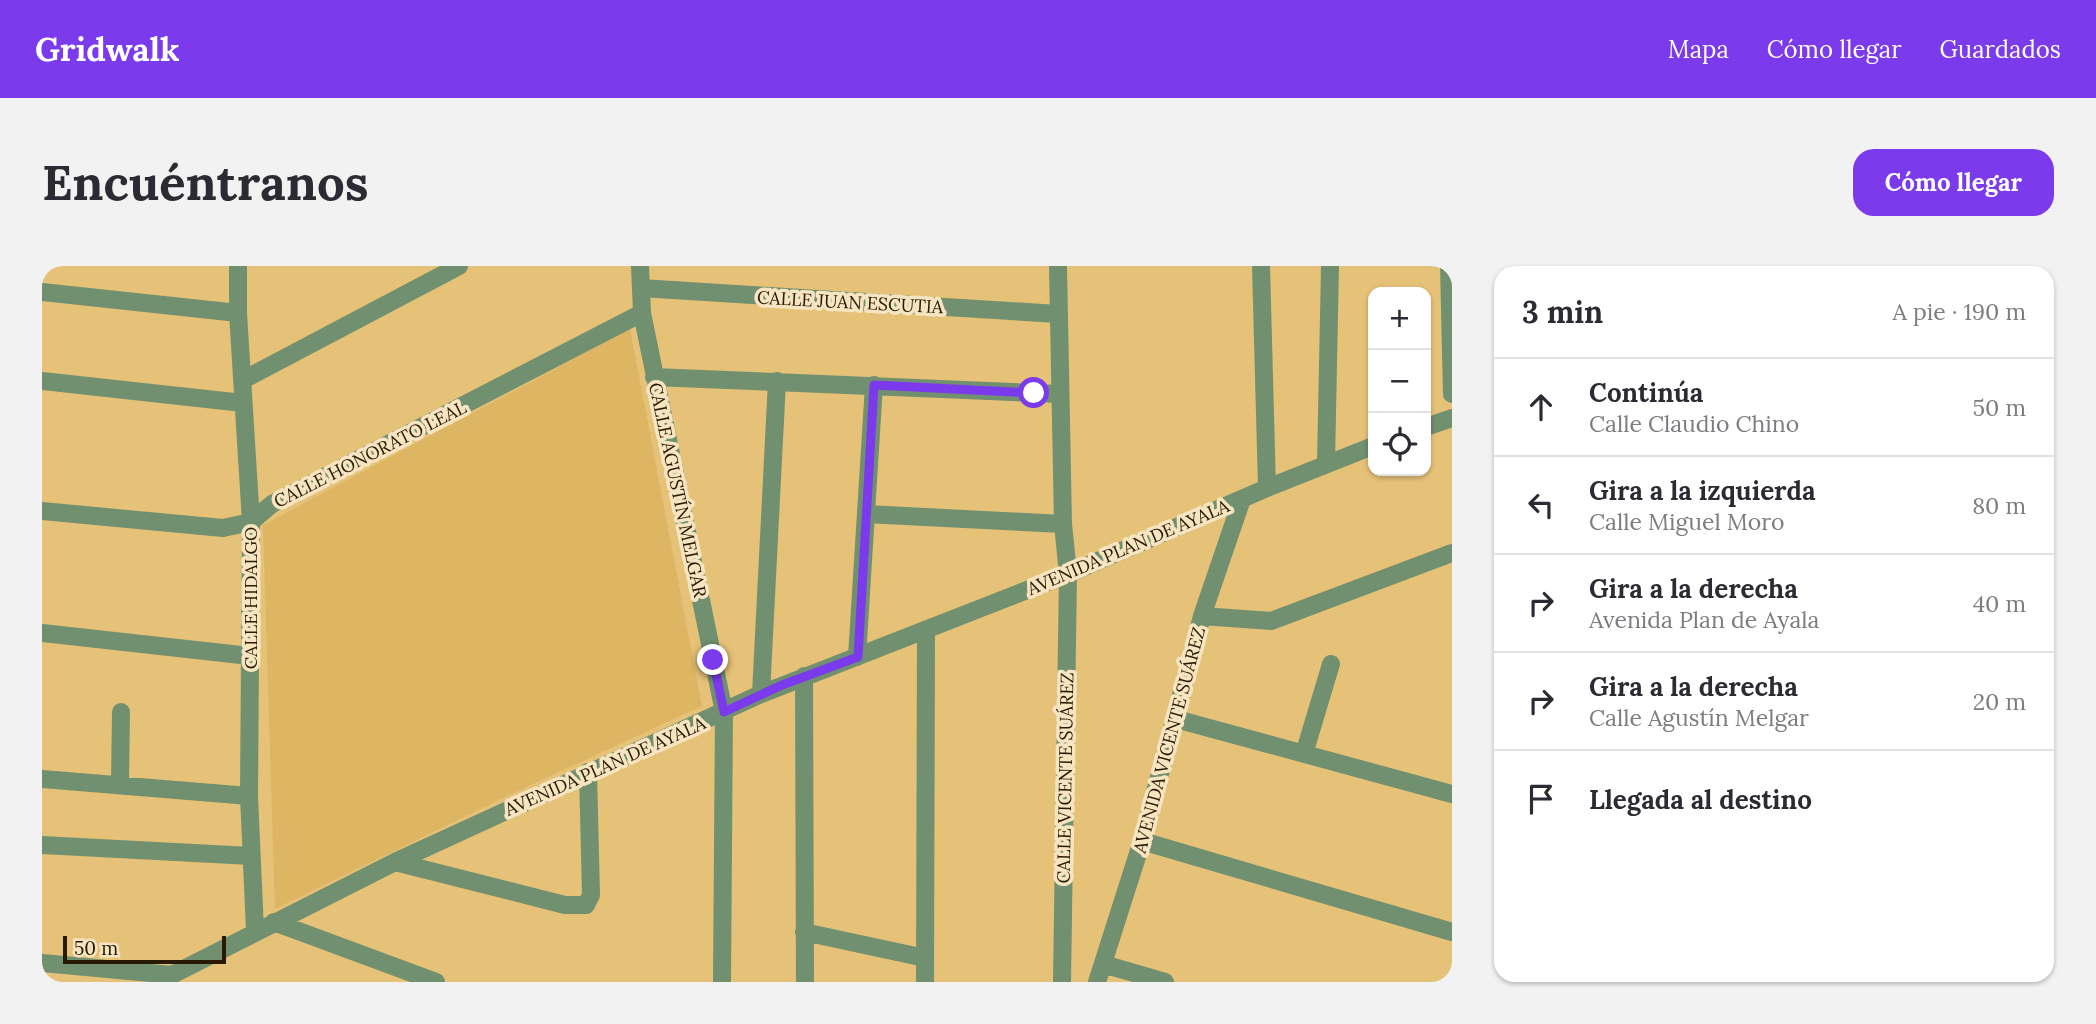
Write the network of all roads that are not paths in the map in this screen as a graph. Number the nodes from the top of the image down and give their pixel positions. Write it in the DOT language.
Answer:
graph roads {
  1 [pos="238,266"];
  2 [pos="459,266"];
  3 [pos="640,266"];
  4 [pos="1058,266"];
  5 [pos="1261,266"];
  6 [pos="1330,266"];
  7 [pos="1450,273"];
  8 [pos="641,288"];
  9 [pos="42,292"];
  10 [pos="238,313"];
  11 [pos="642,313"];
  12 [pos="1058,314"];
  13 [pos="654,377"];
  14 [pos="243,380"];
  15 [pos="42,381"];
  16 [pos="777,381"];
  17 [pos="874,385"];
  18 [pos="1060,394"];
  19 [pos="1452,394"];
  20 [pos="243,403"];
  21 [pos="1452,418"];
  22 [pos="1431,425"];
  23 [pos="1368,448"];
  24 [pos="1326,464"];
  25 [pos="1267,488"];
  26 [pos="1242,499"];
  27 [pos="42,511"];
  28 [pos="866,514"];
  29 [pos="251,522"];
  30 [pos="1063,524"];
  31 [pos="1452,553"];
  32 [pos="1068,574"];
  33 [pos="1202,616"];
  34 [pos="926,631"];
  35 [pos="42,633"];
  36 [pos="250,656"];
  37 [pos="858,657"];
  38 [pos="1331,664"];
  39 [pos="804,676"];
  40 [pos="761,694"];
  41 [pos="121,712"];
  42 [pos="724,712"];
  43 [pos="1176,719"];
  44 [pos="1304,754"];
  45 [pos="588,772"];
  46 [pos="42,779"];
  47 [pos="120,784"];
  48 [pos="1452,794"];
  49 [pos="249,796"];
  50 [pos="1142,841"];
  51 [pos="42,845"];
  52 [pos="251,856"];
  53 [pos="395,862"];
  54 [pos="274,922"];
  55 [pos="255,931"];
  56 [pos="804,932"];
  57 [pos="1452,932"];
  58 [pos="925,958"];
  59 [pos="42,963"];
  60 [pos="1103,964"];
  61 [pos="165,979"];
  62 [pos="436,982"];
  63 [pos="722,982"];
  64 [pos="805,982"];
  65 [pos="925,982"];
  66 [pos="1062,982"];
  67 [pos="1097,982"];
  68 [pos="1165,982"];
  1 -- 10 [label="street, CALLE HIDALGO"];
  2 -- 14 [label="street"];
  3 -- 8 [label="street, CALLE AGUSTÍN MELGAR"];
  4 -- 12 [label="street, CALLE VICENTE SUÁREZ"];
  5 -- 25 [label="street"];
  6 -- 24 [label="street"];
  7 -- 19 [label="street"];
  8 -- 11 [label="street, CALLE AGUSTÍN MELGAR"];
  8 -- 12 [label="street, CALLE JUAN ESCUTIA"];
  9 -- 10 [label="street"];
  10 -- 14 [label="street, CALLE HIDALGO"];
  11 -- 13 [label="street, CALLE AGUSTÍN MELGAR"];
  11 -- 29 [label="street, CALLE HONORATO LEAL"];
  12 -- 18 [label="street, CALLE VICENTE SUÁREZ"];
  13 -- 16 [label="street"];
  13 -- 42 [label="street, CALLE AGUSTÍN MELGAR"];
  14 -- 20 [label="street, CALLE HIDALGO"];
  15 -- 20 [label="street"];
  16 -- 17 [label="street"];
  16 -- 40 [label="street"];
  17 -- 18 [label="street"];
  17 -- 28 [label="street"];
  18 -- 30 [label="street, CALLE VICENTE SUÁREZ"];
  20 -- 29 [label="street, CALLE HIDALGO"];
  21 -- 22 [label="street"];
  23 -- 24 [label="street, AVENIDA PLAN DE AYALA"];
  24 -- 25 [label="street, AVENIDA PLAN DE AYALA"];
  25 -- 26 [label="street, AVENIDA PLAN DE AYALA"];
  26 -- 32 [label="street, AVENIDA PLAN DE AYALA"];
  26 -- 33 [label="street, AVENIDA VICENTE SUÁREZ"];
  27 -- 29 [label="street, CALLE HONORATO LEAL"];
  28 -- 30 [label="street"];
  28 -- 37 [label="street"];
  29 -- 36 [label="street, CALLE HIDALGO"];
  30 -- 32 [label="street, CALLE VICENTE SUÁREZ"];
  31 -- 33 [label="street"];
  32 -- 34 [label="street, AVENIDA PLAN DE AYALA"];
  32 -- 66 [label="street, CALLE VICENTE SUÁREZ"];
  33 -- 43 [label="street, AVENIDA VICENTE SUÁREZ"];
  34 -- 37 [label="street, AVENIDA PLAN DE AYALA"];
  34 -- 58 [label="street"];
  35 -- 36 [label="street"];
  36 -- 49 [label="street, CALLE HIDALGO"];
  37 -- 39 [label="street, AVENIDA PLAN DE AYALA"];
  38 -- 44 [label="street"];
  39 -- 40 [label="street, AVENIDA PLAN DE AYALA"];
  39 -- 56 [label="street"];
  40 -- 42 [label="street, AVENIDA PLAN DE AYALA"];
  41 -- 47 [label="street"];
  42 -- 45 [label="street, AVENIDA PLAN DE AYALA"];
  42 -- 63 [label="street, CALLE AGUSTÍN MELGAR"];
  43 -- 44 [label="street"];
  43 -- 50 [label="street, AVENIDA VICENTE SUÁREZ"];
  44 -- 48 [label="street"];
  45 -- 53 [label="street, AVENIDA PLAN DE AYALA"];
  45 -- 53 [label="street"];
  46 -- 47 [label="street"];
  47 -- 49 [label="street"];
  49 -- 52 [label="street, CALLE HIDALGO"];
  50 -- 57 [label="street"];
  50 -- 60 [label="street, AVENIDA VICENTE SUÁREZ"];
  51 -- 52 [label="street"];
  52 -- 55 [label="street, CALLE HIDALGO"];
  53 -- 54 [label="street, AVENIDA PLAN DE AYALA"];
  54 -- 55 [label="street, AVENIDA PLAN DE AYALA"];
  54 -- 62 [label="street"];
  55 -- 61 [label="street, AVENIDA PLAN DE AYALA"];
  56 -- 58 [label="street"];
  56 -- 64 [label="street"];
  58 -- 65 [label="street"];
  59 -- 61 [label="street"];
  60 -- 67 [label="street, AVENIDA VICENTE SUÁREZ"];
  60 -- 68 [label="street"];
}
